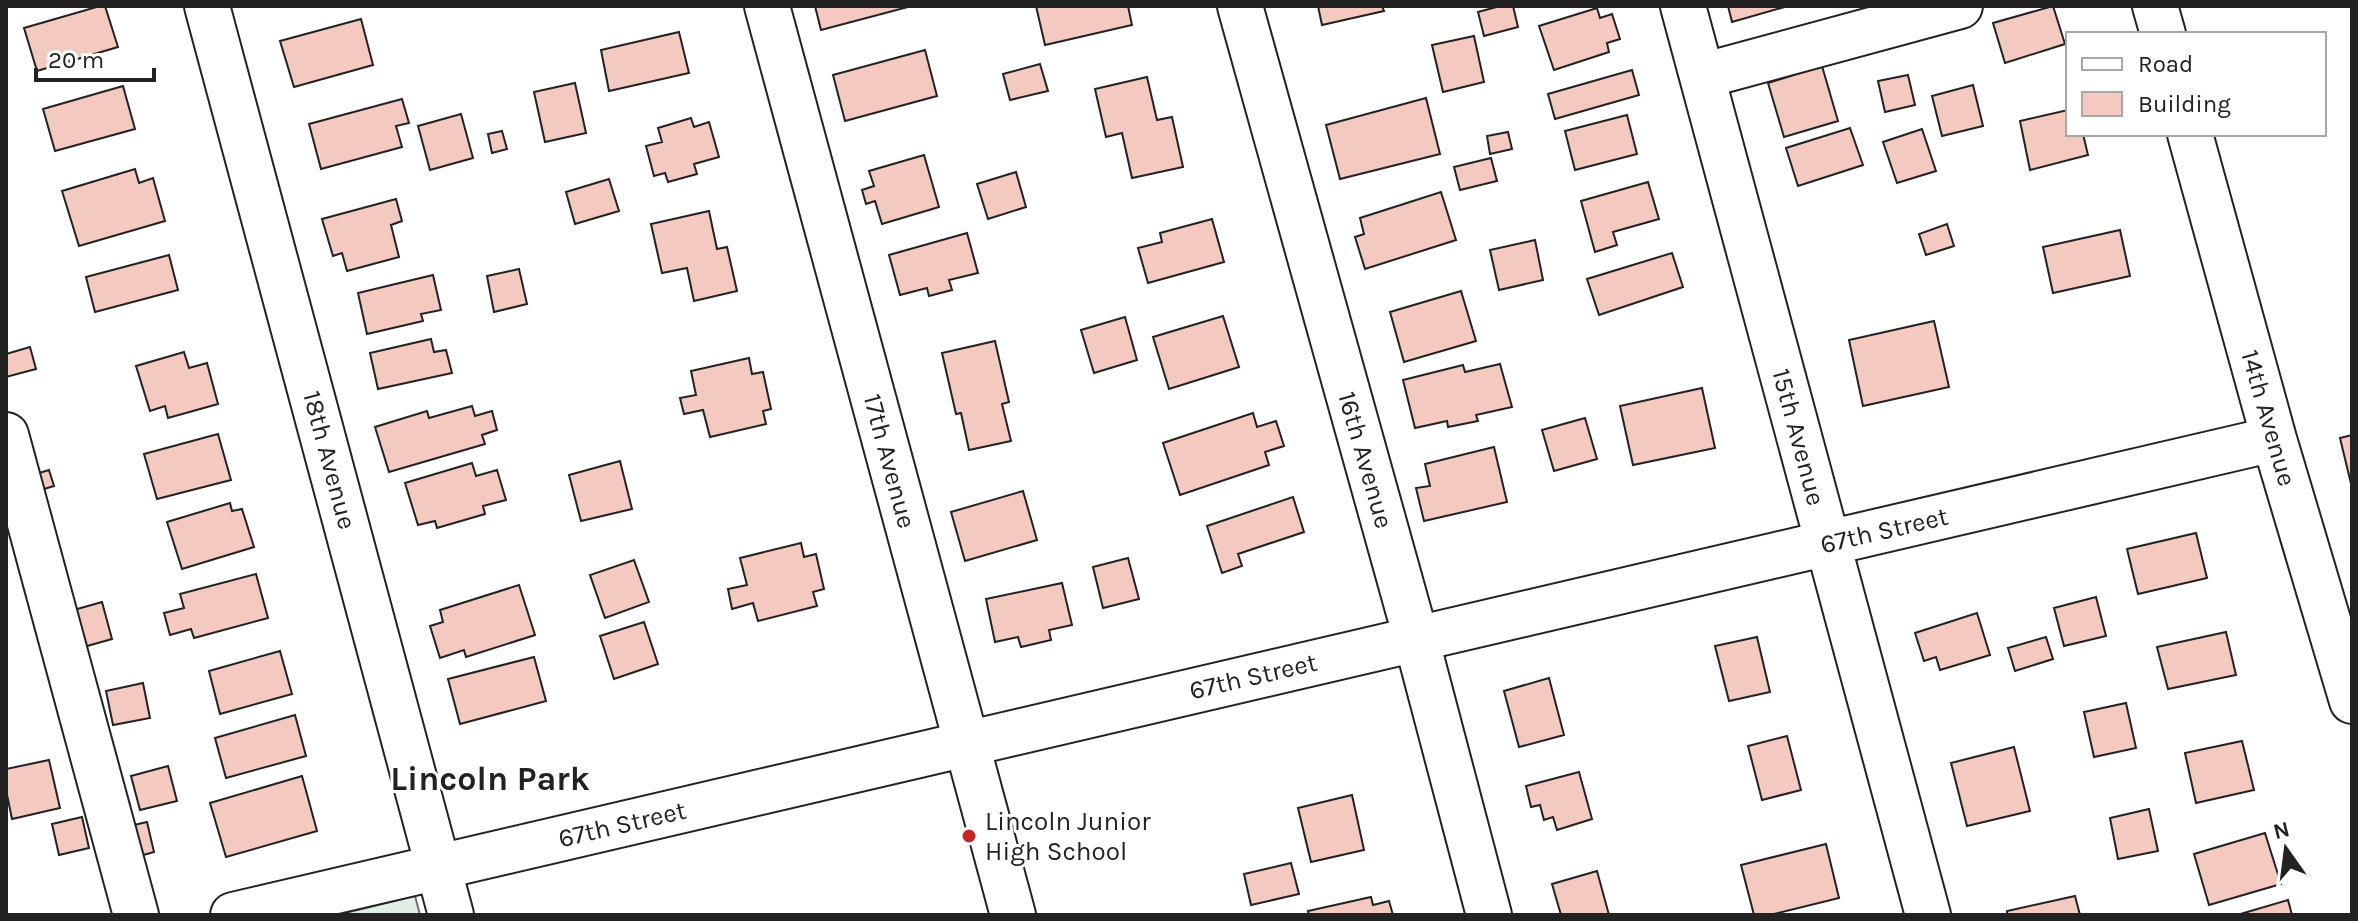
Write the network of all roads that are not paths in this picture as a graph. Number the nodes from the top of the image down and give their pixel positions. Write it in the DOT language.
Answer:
graph roads {
  1 [pos="207,6"];
  2 [pos="767,6"];
  3 [pos="1240,6"];
  4 [pos="1683,6"];
  5 [pos="1960,6"];
  6 [pos="2155,6"];
  7 [pos="2162,32"];
  8 [pos="1702,76"];
  9 [pos="2191,136"];
  10 [pos="6,435"];
  11 [pos="2274,439"];
  12 [pos="1828,543"];
  13 [pos="1416,638"];
  14 [pos="2352,701"];
  15 [pos="966,744"];
  16 [pos="439,867"];
  17 [pos="136,915"];
  18 [pos="233,915"];
  19 [pos="451,915"];
  20 [pos="1013,915"];
  21 [pos="1489,915"];
  22 [pos="1928,915"];
  1 -- 16 [label="street, 18th Avenue"];
  2 -- 15 [label="street, 17th Avenue"];
  3 -- 13 [label="street, 16th Avenue"];
  4 -- 8 [label="street, 15th Avenue"];
  5 -- 8 [label="street"];
  6 -- 7 [label="street"];
  8 -- 12 [label="street, 15th Avenue"];
  9 -- 11 [label="street, 14th Avenue"];
  10 -- 17 [label="street"];
  11 -- 12 [label="street, 67th Street"];
  11 -- 14 [label="street, 14th Avenue"];
  12 -- 13 [label="street, 67th Street"];
  12 -- 22 [label="street, 15th Avenue"];
  13 -- 15 [label="street, 67th Street"];
  13 -- 21 [label="street, 16th Avenue"];
  15 -- 16 [label="street, 67th Street"];
  15 -- 20 [label="street, 17th Avenue"];
  16 -- 18 [label="street, 67th Street"];
  16 -- 19 [label="street, 18th Avenue"];
}
